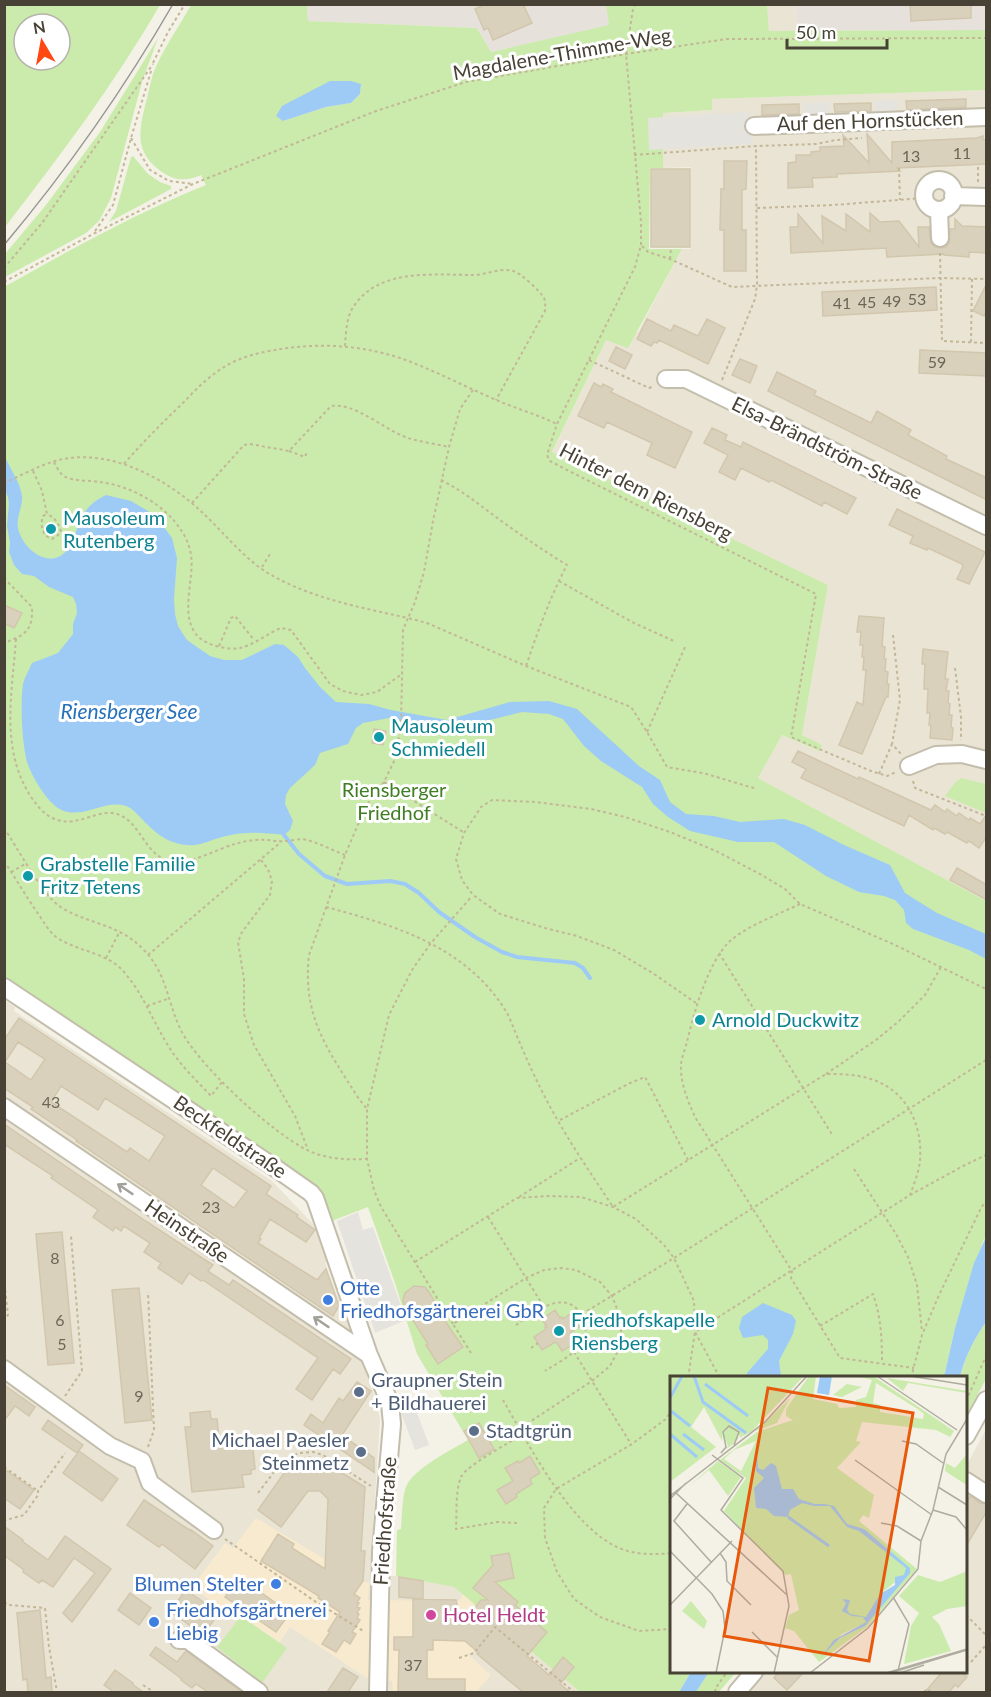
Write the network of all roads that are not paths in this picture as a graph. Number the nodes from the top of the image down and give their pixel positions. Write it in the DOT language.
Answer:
graph roads {
  1 [pos="987,117"];
  2 [pos="754,126"];
  3 [pos="953,196"];
  4 [pos="987,197"];
  5 [pos="939,210"];
  6 [pos="940,238"];
  7 [pos="666,380"];
  8 [pos="987,526"];
  9 [pos="987,760"];
  10 [pos="909,766"];
  11 [pos="4,987"];
  12 [pos="4,1107"];
  13 [pos="369,1355"];
  14 [pos="4,1369"];
  15 [pos="987,1400"];
  16 [pos="967,1434"];
  17 [pos="967,1482"];
  18 [pos="987,1494"];
  19 [pos="214,1530"];
  20 [pos="179,1640"];
  21 [pos="752,1673"];
  22 [pos="259,1692"];
  23 [pos="378,1692"];
  24 [pos="737,1692"];
  1 -- 2 [label="street, Auf den Hornstücken"];
  3 -- 4 [label="street"];
  3 -- 5 [label="street"];
  3 -- 5 [label="street"];
  5 -- 6 [label="street"];
  7 -- 8 [label="street, Elsa-Brändström-Straße"];
  9 -- 10 [label="street"];
  11 -- 13 [label="street, Beckfeldstraße"];
  13 -- 12 [label="street, Heinstraße, one-way"];
  13 -- 23 [label="street, Friedhofstraße"];
  14 -- 19 [label="street"];
  15 -- 16 [label="street"];
  17 -- 18 [label="street"];
  20 -- 22 [label="street"];
  21 -- 24 [label="street"];
}
